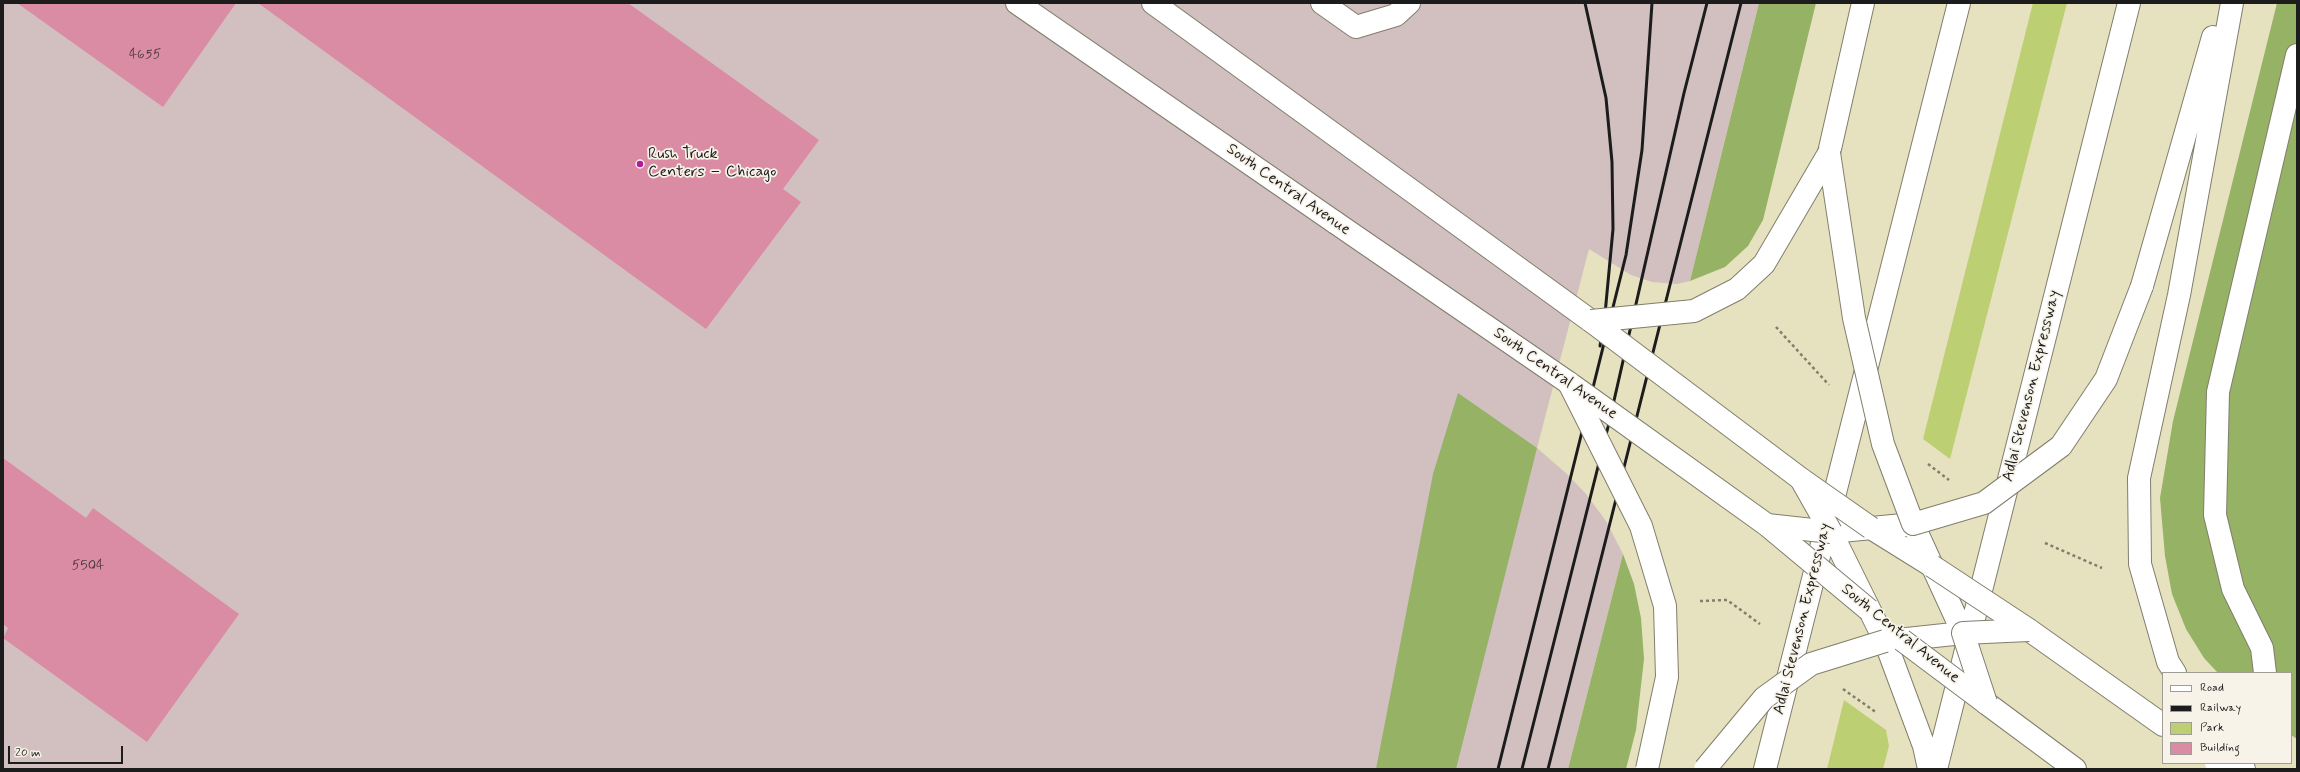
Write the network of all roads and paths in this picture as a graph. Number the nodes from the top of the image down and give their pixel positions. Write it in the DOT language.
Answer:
graph roads {
  1 [pos="1017,3"];
  2 [pos="1153,3"];
  3 [pos="1322,3"];
  4 [pos="1409,3"];
  5 [pos="1959,3"];
  6 [pos="2129,3"];
  7 [pos="2222,3"];
  8 [pos="2232,3"];
  9 [pos="1861,12"];
  10 [pos="2297,55"];
  11 [pos="1829,153"];
  12 [pos="1591,321"];
  13 [pos="1776,327"];
  14 [pos="1569,383"];
  15 [pos="1834,390"];
  16 [pos="1928,464"];
  17 [pos="1801,479"];
  18 [pos="1950,480"];
  19 [pos="1767,524"];
  20 [pos="1914,524"];
  21 [pos="1871,528"];
  22 [pos="1831,532"];
  23 [pos="2045,543"];
  24 [pos="1932,566"];
  25 [pos="2102,568"];
  26 [pos="1700,601"];
  27 [pos="1869,610"];
  28 [pos="1760,624"];
  29 [pos="2029,630"];
  30 [pos="1963,633"];
  31 [pos="1893,641"];
  32 [pos="2174,672"];
  33 [pos="2264,672"];
  34 [pos="1843,689"];
  35 [pos="1986,703"];
  36 [pos="1878,713"];
  37 [pos="2162,724"];
  38 [pos="1647,769"];
  39 [pos="1705,769"];
  40 [pos="1765,769"];
  41 [pos="1929,769"];
  42 [pos="1936,769"];
  43 [pos="2075,769"];
  1 -- 14 [label="main road, South Central Avenue, bridge"];
  2 -- 12 [label="main road"];
  3 -- 4 [label="main road"];
  5 -- 40 [label="main road, Adlai Stevenson Expressway"];
  6 -- 42 [label="main road, Adlai Stevenson Expressway"];
  7 -- 20 [label="main road, bridge"];
  8 -- 32 [label="main road"];
  9 -- 11 [label="main road"];
  10 -- 33 [label="main road"];
  11 -- 12 [label="main road, bridge"];
  11 -- 20 [label="main road, bridge"];
  12 -- 17 [label="main road, bridge"];
  13 -- 15 [label="path"];
  14 -- 19 [label="main road, South Central Avenue, bridge"];
  14 -- 38 [label="main road, bridge"];
  16 -- 18 [label="path"];
  17 -- 21 [label="main road, bridge"];
  17 -- 22 [label="main road, bridge"];
  19 -- 22 [label="main road, bridge"];
  19 -- 27 [label="main road, South Central Avenue, bridge"];
  20 -- 21 [label="main road"];
  20 -- 24 [label="main road"];
  21 -- 22 [label="main road"];
  21 -- 24 [label="main road"];
  22 -- 27 [label="main road, bridge"];
  23 -- 25 [label="path"];
  24 -- 29 [label="main road, bridge"];
  24 -- 30 [label="main road"];
  26 -- 28 [label="path"];
  27 -- 31 [label="main road"];
  29 -- 30 [label="main road, bridge"];
  29 -- 37 [label="main road"];
  30 -- 31 [label="main road"];
  30 -- 35 [label="main road, bridge"];
  31 -- 35 [label="main road, South Central Avenue, bridge"];
  31 -- 39 [label="main road, bridge"];
  31 -- 41 [label="main road"];
  34 -- 36 [label="path"];
  35 -- 43 [label="main road, South Central Avenue"];
}
